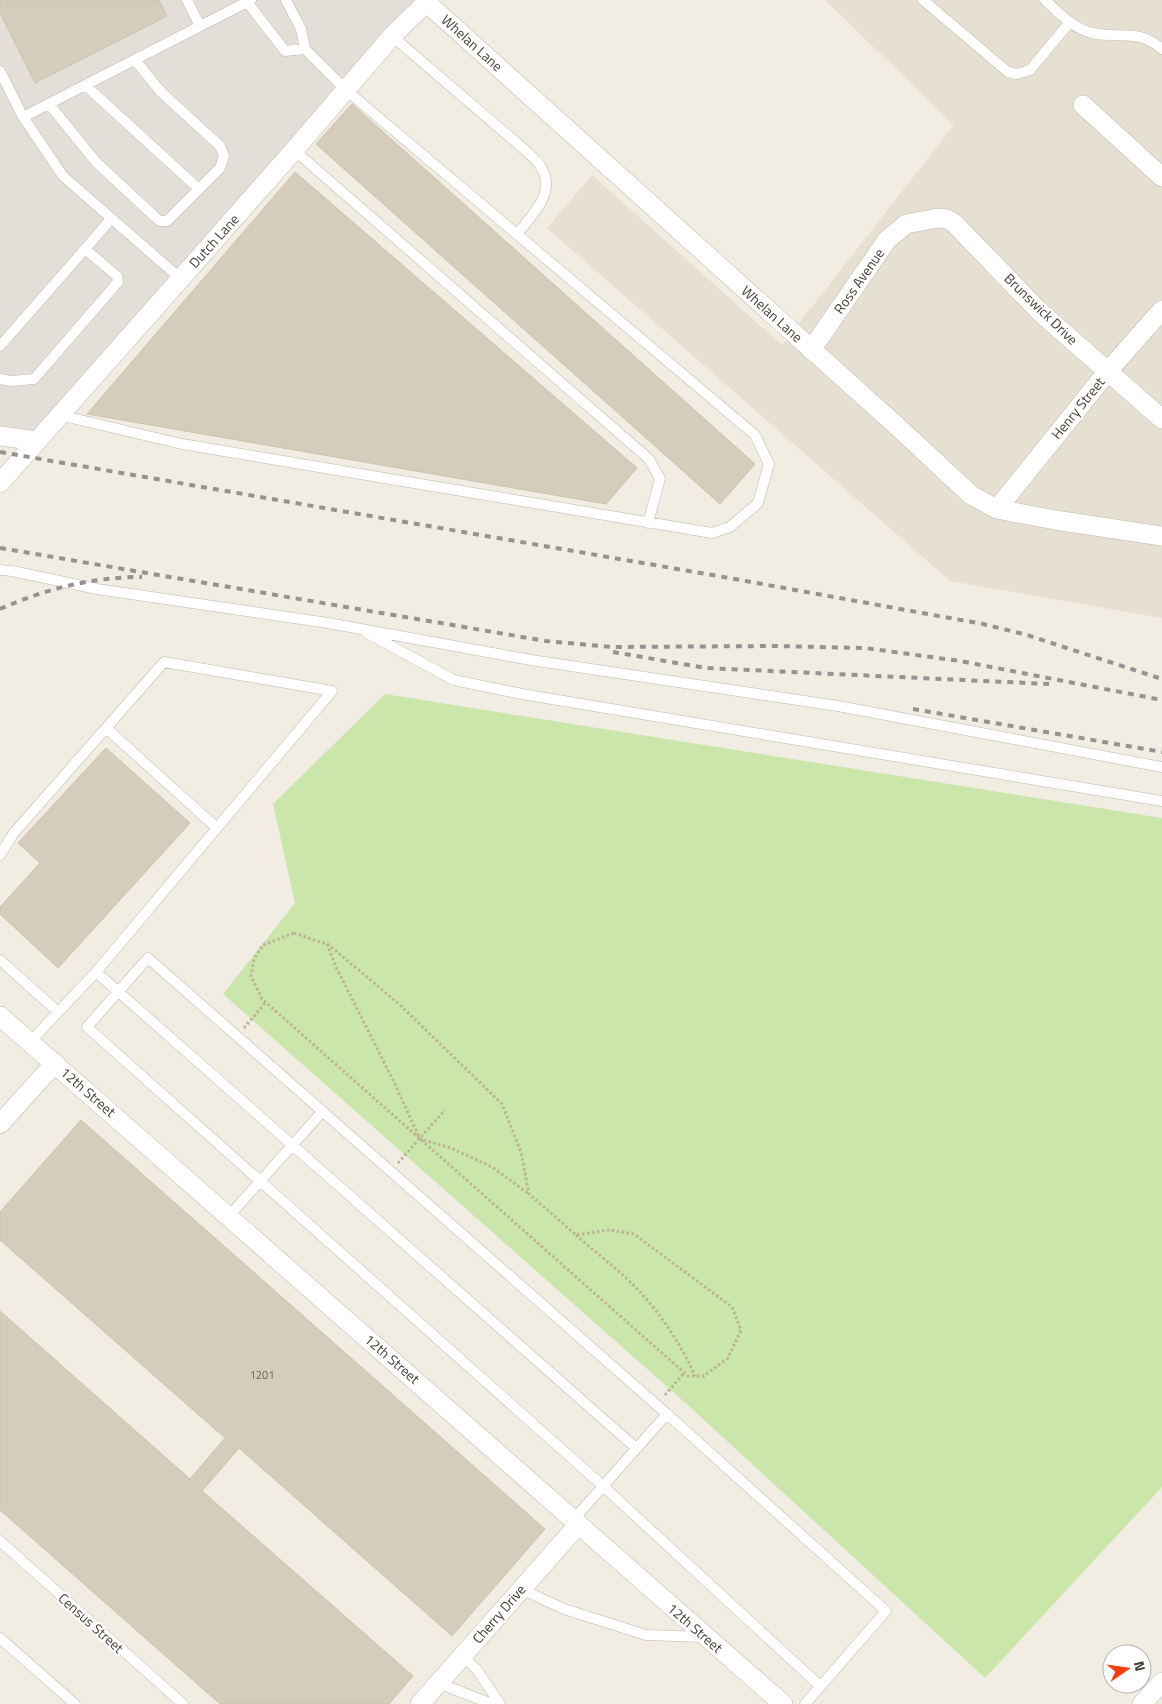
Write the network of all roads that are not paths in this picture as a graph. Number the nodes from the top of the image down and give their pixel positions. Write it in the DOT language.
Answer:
graph roads {
  1 [pos="186,0"];
  2 [pos="286,0"];
  3 [pos="922,0"];
  4 [pos="1044,0"];
  5 [pos="249,1"];
  6 [pos="426,1"];
  7 [pos="1070,22"];
  8 [pos="200,26"];
  9 [pos="392,36"];
  10 [pos="305,49"];
  11 [pos="1162,49"];
  12 [pos="135,60"];
  13 [pos="0,72"];
  14 [pos="85,85"];
  15 [pos="346,90"];
  16 [pos="49,104"];
  17 [pos="1083,105"];
  18 [pos="23,117"];
  19 [pos="294,150"];
  20 [pos="1162,177"];
  21 [pos="199,189"];
  22 [pos="111,219"];
  23 [pos="914,222"];
  24 [pos="517,234"];
  25 [pos="85,249"];
  26 [pos="180,279"];
  27 [pos="1162,310"];
  28 [pos="0,346"];
  29 [pos="811,350"];
  30 [pos="1108,371"];
  31 [pos="0,379"];
  32 [pos="60,415"];
  33 [pos="1162,419"];
  34 [pos="0,436"];
  35 [pos="37,441"];
  36 [pos="0,483"];
  37 [pos="997,509"];
  38 [pos="648,523"];
  39 [pos="1162,536"];
  40 [pos="0,570"];
  41 [pos="357,628"];
  42 [pos="106,728"];
  43 [pos="1162,767"];
  44 [pos="1162,802"];
  45 [pos="216,828"];
  46 [pos="0,855"];
  47 [pos="0,960"];
  48 [pos="96,972"];
  49 [pos="118,992"];
  50 [pos="58,1012"];
  51 [pos="0,1016"];
  52 [pos="30,1042"];
  53 [pos="54,1063"];
  54 [pos="323,1111"];
  55 [pos="0,1124"];
  56 [pos="293,1146"];
  57 [pos="261,1182"];
  58 [pos="229,1216"];
  59 [pos="666,1414"];
  60 [pos="636,1448"];
  61 [pos="603,1486"];
  62 [pos="575,1522"];
  63 [pos="0,1542"];
  64 [pos="521,1589"];
  65 [pos="706,1637"];
  66 [pos="0,1638"];
  67 [pos="462,1655"];
  68 [pos="1162,1682"];
  69 [pos="438,1683"];
  70 [pos="820,1686"];
  71 [pos="75,1704"];
  72 [pos="183,1704"];
  73 [pos="420,1704"];
  74 [pos="492,1704"];
  75 [pos="500,1704"];
  76 [pos="782,1704"];
  77 [pos="805,1704"];
  78 [pos="1142,1704"];
  1 -- 8 [label="lane"];
  2 -- 10 [label="lane"];
  3 -- 7 [label="lane"];
  4 -- 7 [label="lane"];
  5 -- 8 [label="lane"];
  5 -- 10 [label="lane"];
  6 -- 9 [label="street, Dutch Lane"];
  6 -- 29 [label="street, Whelan Lane"];
  7 -- 11 [label="lane"];
  8 -- 12 [label="lane"];
  9 -- 15 [label="street, Dutch Lane"];
  9 -- 24 [label="lane"];
  10 -- 15 [label="lane"];
  12 -- 14 [label="lane"];
  12 -- 21 [label="lane"];
  13 -- 18 [label="lane"];
  14 -- 16 [label="lane"];
  14 -- 21 [label="lane"];
  15 -- 19 [label="street, Dutch Lane"];
  15 -- 24 [label="lane"];
  16 -- 18 [label="lane"];
  16 -- 21 [label="lane"];
  17 -- 20 [label="street"];
  18 -- 22 [label="lane"];
  19 -- 26 [label="street, Dutch Lane"];
  19 -- 38 [label="lane"];
  22 -- 25 [label="lane"];
  22 -- 26 [label="lane"];
  23 -- 29 [label="street, Ross Avenue"];
  23 -- 30 [label="street, Brunswick Drive"];
  24 -- 38 [label="lane"];
  25 -- 28 [label="lane"];
  25 -- 31 [label="lane"];
  26 -- 32 [label="street, Dutch Lane"];
  27 -- 30 [label="street, Henry Street"];
  29 -- 37 [label="street, Whelan Lane"];
  30 -- 33 [label="street, Brunswick Drive"];
  30 -- 37 [label="street, Henry Street"];
  32 -- 35 [label="street, Dutch Lane"];
  32 -- 38 [label="lane"];
  34 -- 35 [label="street"];
  35 -- 36 [label="street, Dutch Lane"];
  37 -- 39 [label="street, Whelan Lane"];
  40 -- 41 [label="lane"];
  41 -- 43 [label="lane"];
  41 -- 44 [label="lane"];
  42 -- 45 [label="lane"];
  42 -- 45 [label="lane"];
  42 -- 46 [label="lane"];
  45 -- 48 [label="lane"];
  47 -- 50 [label="lane"];
  48 -- 49 [label="lane"];
  48 -- 50 [label="lane"];
  49 -- 54 [label="lane"];
  49 -- 56 [label="lane"];
  49 -- 57 [label="lane"];
  50 -- 52 [label="lane"];
  51 -- 52 [label="street, 12th Street"];
  52 -- 53 [label="street, 12th Street"];
  53 -- 55 [label="street"];
  53 -- 58 [label="street, 12th Street"];
  54 -- 56 [label="lane"];
  54 -- 59 [label="lane"];
  56 -- 57 [label="lane"];
  56 -- 60 [label="lane"];
  57 -- 58 [label="lane"];
  57 -- 61 [label="lane"];
  58 -- 62 [label="street, 12th Street"];
  59 -- 60 [label="lane"];
  59 -- 70 [label="lane"];
  60 -- 61 [label="lane"];
  61 -- 62 [label="lane"];
  61 -- 70 [label="lane"];
  62 -- 64 [label="street, Cherry Drive"];
  62 -- 65 [label="street, 12th Street"];
  63 -- 72 [label="lane, Census Street"];
  64 -- 65 [label="lane"];
  64 -- 67 [label="street, Cherry Drive"];
  65 -- 76 [label="street, 12th Street"];
  66 -- 71 [label="lane"];
  67 -- 69 [label="street, Cherry Drive"];
  67 -- 75 [label="lane"];
  68 -- 78 [label="street"];
  69 -- 73 [label="street, Cherry Drive"];
  69 -- 74 [label="lane"];
  70 -- 77 [label="lane"];
}
